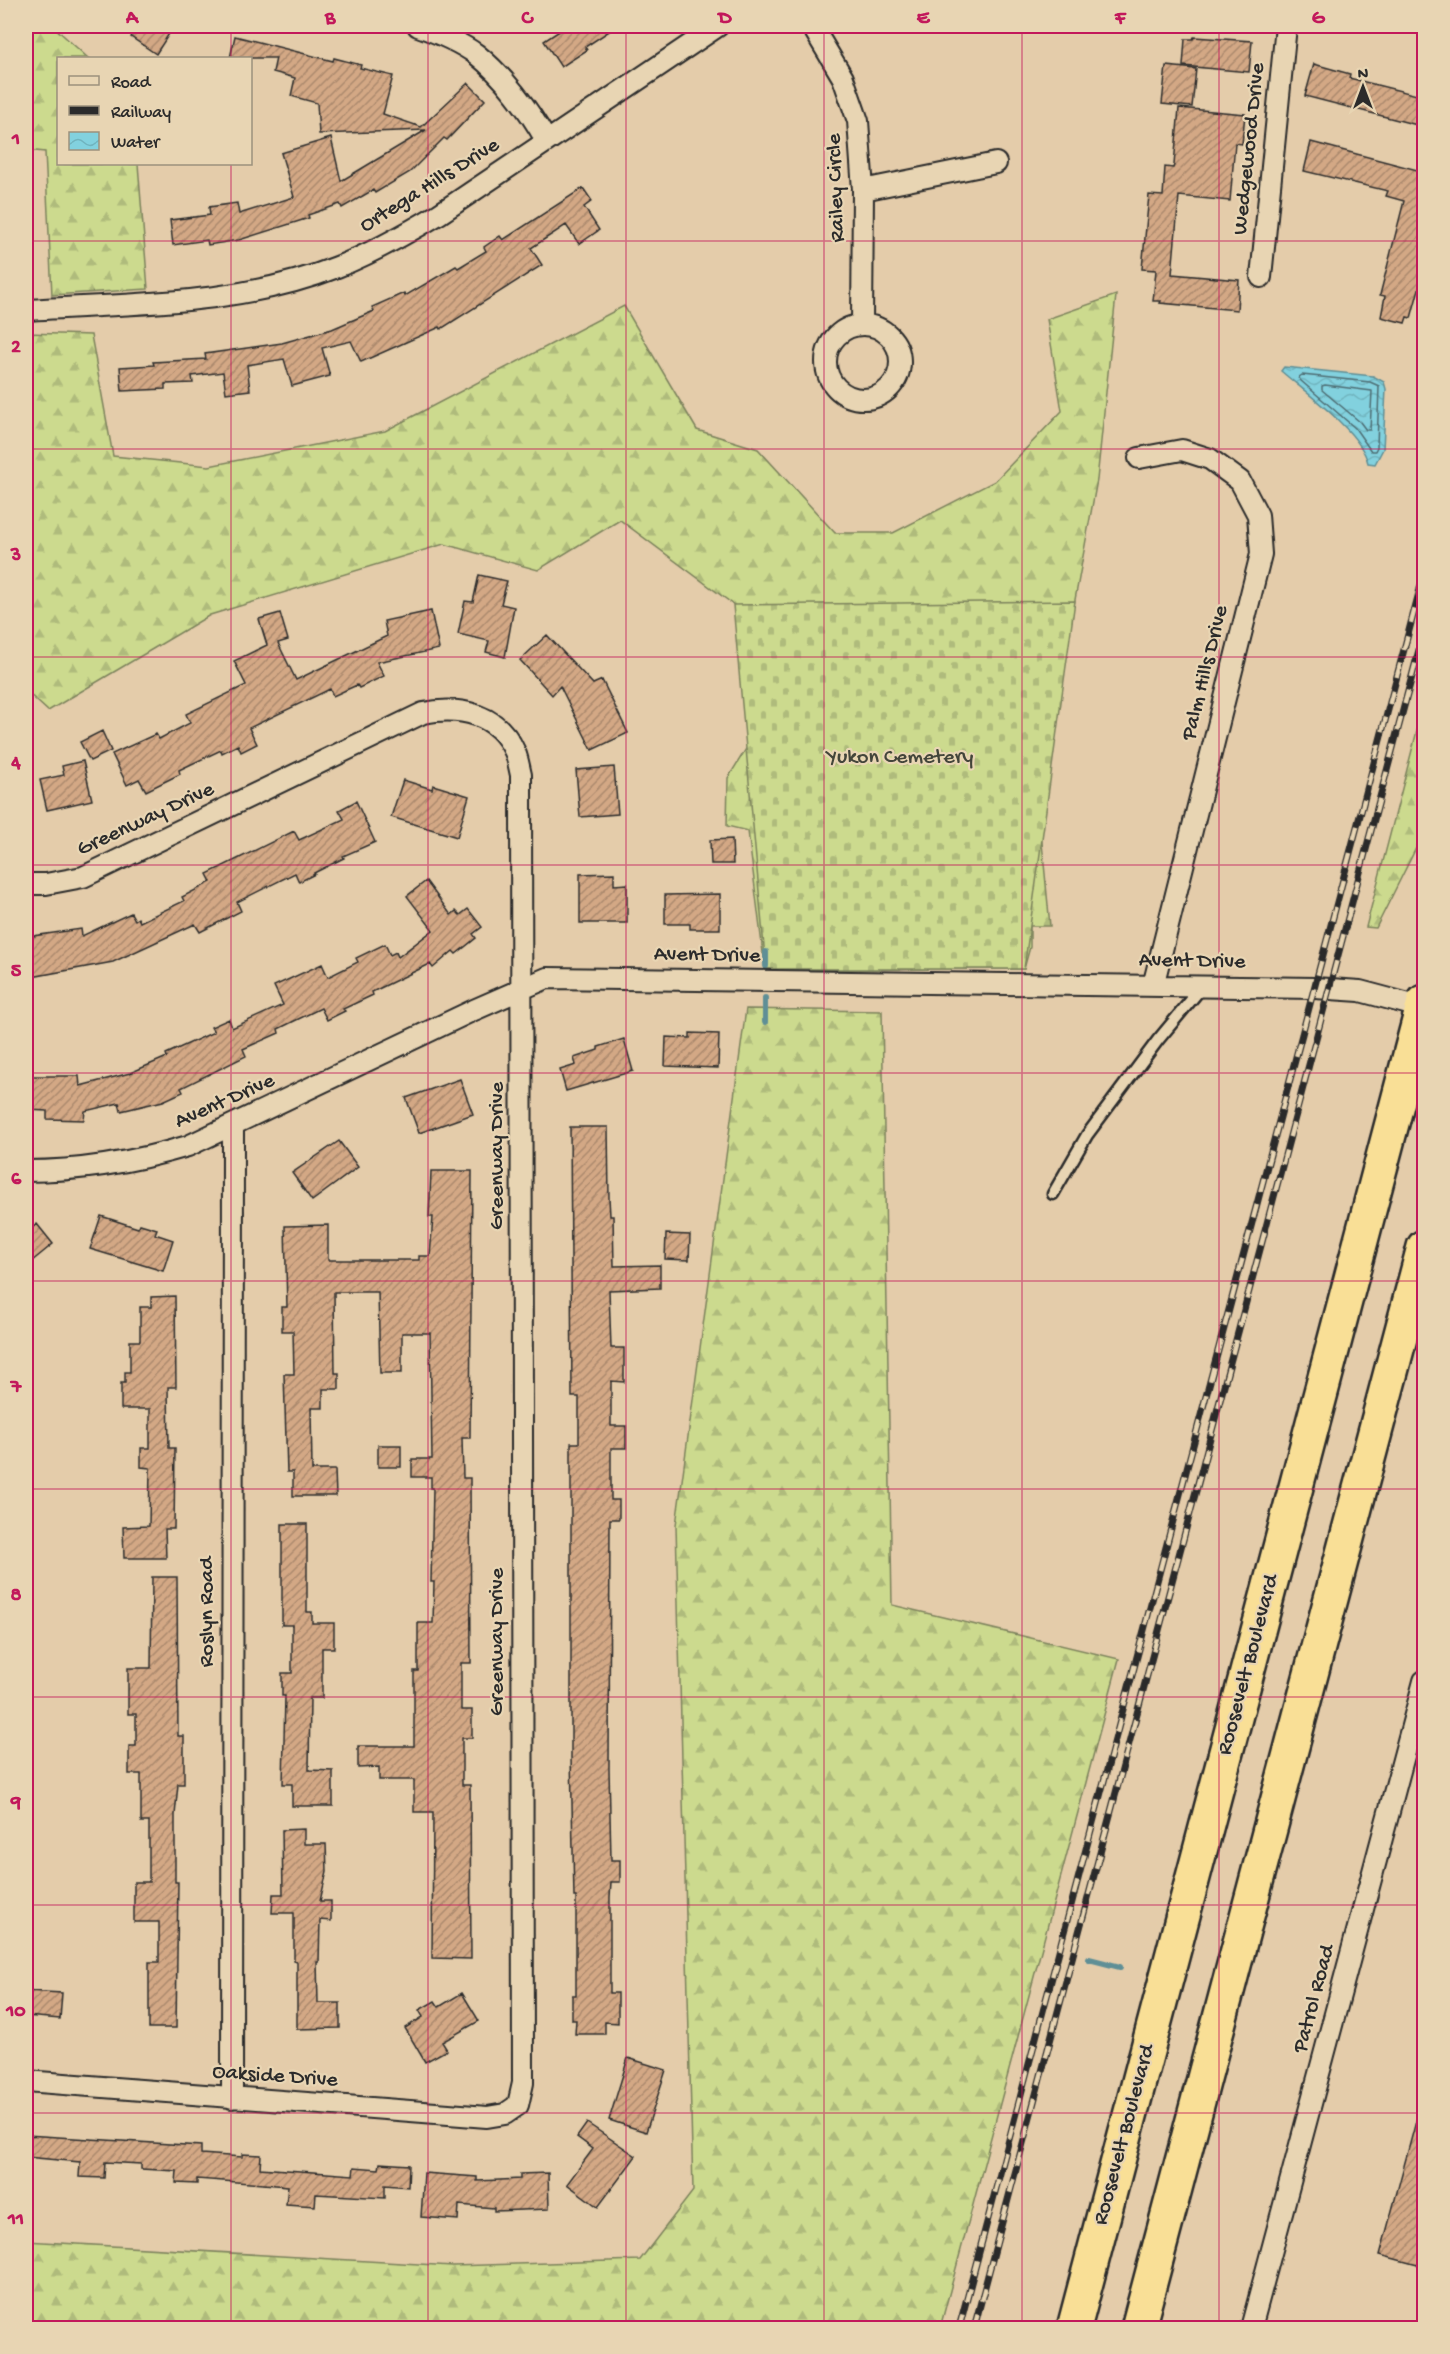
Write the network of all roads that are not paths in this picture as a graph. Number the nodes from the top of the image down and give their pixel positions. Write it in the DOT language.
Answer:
graph roads {
  1 [pos="418,26"];
  2 [pos="718,26"];
  3 [pos="812,26"];
  4 [pos="1286,26"];
  5 [pos="546,140"];
  6 [pos="996,163"];
  7 [pos="864,190"];
  8 [pos="1262,277"];
  9 [pos="26,310"];
  10 [pos="862,324"];
  11 [pos="1139,458"];
  12 [pos="26,884"];
  13 [pos="1153,986"];
  14 [pos="1202,987"];
  15 [pos="522,989"];
  16 [pos="1424,1006"];
  17 [pos="233,1126"];
  18 [pos="26,1172"];
  19 [pos="1053,1194"];
  20 [pos="1425,1248"];
  21 [pos="1425,1681"];
  22 [pos="26,2081"];
  23 [pos="232,2098"];
  24 [pos="518,2105"];
  25 [pos="1074,2328"];
  26 [pos="1138,2328"];
  27 [pos="1251,2328"];
  1 -- 5 [label="street"];
  2 -- 5 [label="street, Ortega Hills Drive"];
  3 -- 7 [label="street, Railey Circle"];
  4 -- 8 [label="street, Wedgewood Drive"];
  5 -- 9 [label="street, Ortega Hills Drive"];
  6 -- 7 [label="street"];
  7 -- 10 [label="street, Railey Circle"];
  11 -- 13 [label="street, Palm Hills Drive"];
  12 -- 15 [label="street, Greenway Drive"];
  13 -- 14 [label="street, Avent Drive"];
  13 -- 15 [label="street, Avent Drive"];
  14 -- 16 [label="street, Avent Drive"];
  14 -- 19 [label="lane"];
  15 -- 17 [label="street, Avent Drive"];
  15 -- 24 [label="street, Greenway Drive"];
  16 -- 25 [label="highway, Roosevelt Boulevard"];
  17 -- 18 [label="street, Avent Drive"];
  17 -- 23 [label="street, Roslyn Road"];
  20 -- 26 [label="highway"];
  21 -- 27 [label="street, Patrol Road"];
  22 -- 23 [label="street, Oakside Drive"];
  23 -- 24 [label="street, Oakside Drive"];
}
